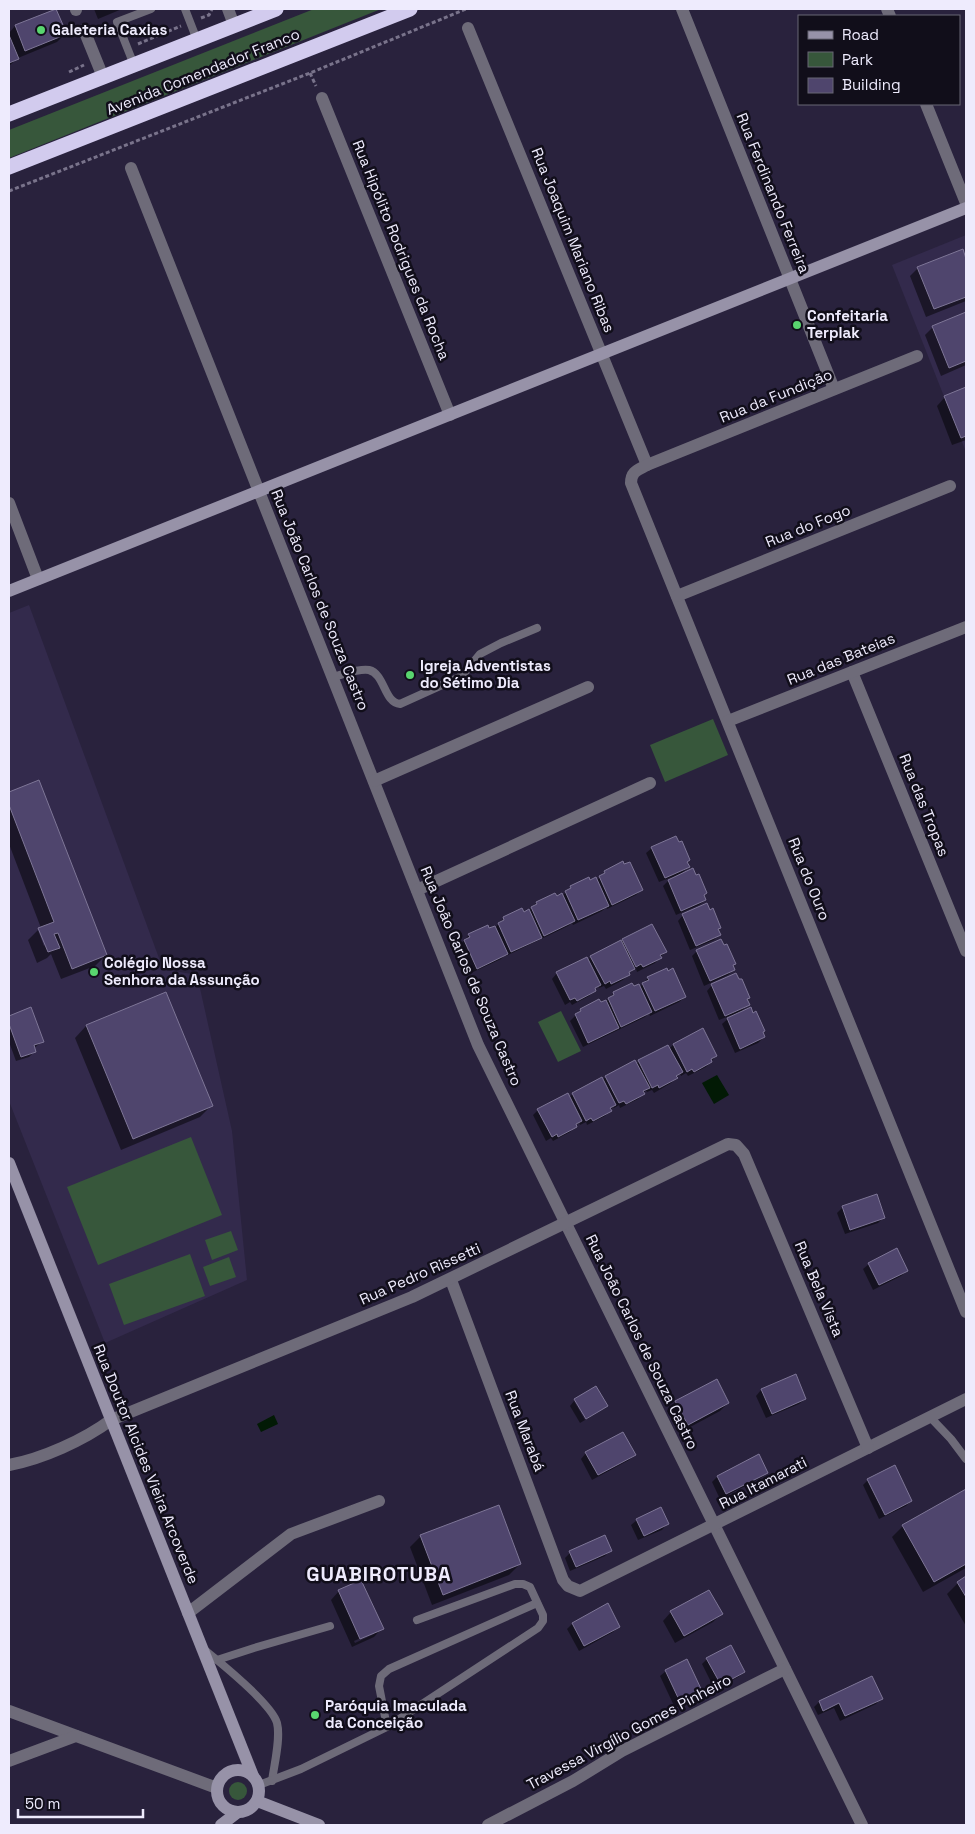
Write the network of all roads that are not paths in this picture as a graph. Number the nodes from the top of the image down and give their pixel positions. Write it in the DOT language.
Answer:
graph roads {
  1 [pos="151,9"];
  2 [pos="185,9"];
  3 [pos="228,9"];
  4 [pos="276,9"];
  5 [pos="410,9"];
  6 [pos="682,9"];
  7 [pos="234,25"];
  8 [pos="468,28"];
  9 [pos="84,30"];
  10 [pos="197,40"];
  11 [pos="134,65"];
  12 [pos="103,77"];
  13 [pos="322,98"];
  14 [pos="926,105"];
  15 [pos="9,114"];
  16 [pos="9,167"];
  17 [pos="131,168"];
  18 [pos="966,203"];
  19 [pos="966,208"];
  20 [pos="790,278"];
  21 [pos="602,354"];
  22 [pos="917,356"];
  23 [pos="834,389"];
  24 [pos="450,415"];
  25 [pos="648,465"];
  26 [pos="950,486"];
  27 [pos="259,491"];
  28 [pos="9,503"];
  29 [pos="38,580"];
  30 [pos="9,591"];
  31 [pos="677,596"];
  32 [pos="966,627"];
  33 [pos="537,628"];
  34 [pos="852,672"];
  35 [pos="332,677"];
  36 [pos="588,688"];
  37 [pos="728,721"];
  38 [pos="374,781"];
  39 [pos="650,783"];
  40 [pos="417,890"];
  41 [pos="966,951"];
  42 [pos="736,1145"];
  43 [pos="9,1163"];
  44 [pos="565,1223"];
  45 [pos="451,1280"];
  46 [pos="966,1312"];
  47 [pos="966,1399"];
  48 [pos="930,1417"];
  49 [pos="111,1420"];
  50 [pos="868,1448"];
  51 [pos="966,1459"];
  52 [pos="9,1465"];
  53 [pos="379,1501"];
  54 [pos="715,1526"];
  55 [pos="573,1590"];
  56 [pos="537,1603"];
  57 [pos="188,1613"];
  58 [pos="417,1620"];
  59 [pos="330,1626"];
  60 [pos="202,1648"];
  61 [pos="217,1660"];
  62 [pos="785,1669"];
  63 [pos="9,1711"];
  64 [pos="387,1727"];
  65 [pos="76,1736"];
  66 [pos="9,1761"];
  67 [pos="256,1781"];
  68 [pos="272,1781"];
  69 [pos="217,1788"];
  70 [pos="257,1801"];
  71 [pos="238,1812"];
  72 [pos="220,1825"];
  73 [pos="319,1825"];
  74 [pos="488,1825"];
  75 [pos="862,1825"];
  1 -- 11 [label="lane"];
  2 -- 10 [label="lane"];
  3 -- 7 [label="street"];
  4 -- 7 [label="highway, Avenida Comendador Franco"];
  5 -- 16 [label="highway, Avenida Comendador Franco"];
  6 -- 20 [label="street, Rua Ferdinando Ferreira"];
  7 -- 10 [label="highway, Avenida Comendador Franco"];
  8 -- 21 [label="street, Rua Joaquim Mariano Ribas"];
  9 -- 12 [label="street"];
  10 -- 11 [label="highway, Avenida Comendador Franco"];
  11 -- 12 [label="highway, Avenida Comendador Franco"];
  12 -- 15 [label="highway, Avenida Comendador Franco"];
  13 -- 24 [label="street, Rua Hipólito Rodrigues da Rocha"];
  14 -- 18 [label="street"];
  17 -- 27 [label="street, Rua João Carlos de Souza Castro"];
  19 -- 20 [label="street"];
  20 -- 21 [label="street"];
  20 -- 23 [label="street, Rua Ferdinando Ferreira"];
  21 -- 24 [label="street"];
  21 -- 25 [label="street, Rua Joaquim Mariano Ribas"];
  22 -- 23 [label="street, Rua da Fundição"];
  23 -- 25 [label="street, Rua da Fundição"];
  24 -- 27 [label="street"];
  25 -- 31 [label="street, Rua do Ouro"];
  26 -- 31 [label="street, Rua do Fogo"];
  27 -- 29 [label="street"];
  27 -- 35 [label="street, Rua João Carlos de Souza Castro"];
  28 -- 29 [label="street"];
  29 -- 30 [label="street"];
  31 -- 37 [label="street, Rua do Ouro"];
  32 -- 34 [label="street, Rua das Bateias"];
  33 -- 35 [label="lane"];
  34 -- 37 [label="street, Rua das Bateias"];
  34 -- 41 [label="street, Rua das Tropas"];
  35 -- 38 [label="street, Rua João Carlos de Souza Castro"];
  36 -- 38 [label="street"];
  37 -- 46 [label="street, Rua do Ouro"];
  38 -- 40 [label="street, Rua João Carlos de Souza Castro"];
  39 -- 40 [label="street"];
  40 -- 44 [label="street, Rua João Carlos de Souza Castro"];
  42 -- 44 [label="street, Rua Pedro Rissetti"];
  42 -- 50 [label="street, Rua Bela Vista"];
  43 -- 49 [label="street, Rua Doutor Alcides Vieira Arcoverde"];
  44 -- 45 [label="street, Rua Pedro Rissetti"];
  44 -- 54 [label="street, Rua João Carlos de Souza Castro"];
  45 -- 49 [label="street, Rua Pedro Rissetti"];
  45 -- 55 [label="street, Rua Marabá"];
  47 -- 48 [label="street, Rua Itamarati"];
  48 -- 50 [label="street, Rua Itamarati"];
  48 -- 51 [label="lane"];
  49 -- 52 [label="street, Rua Pedro Rissetti"];
  49 -- 57 [label="street, Rua Doutor Alcides Vieira Arcoverde"];
  50 -- 54 [label="street, Rua Itamarati"];
  53 -- 57 [label="street"];
  54 -- 55 [label="street, Rua Itamarati"];
  54 -- 62 [label="street, Rua João Carlos de Souza Castro"];
  56 -- 58 [label="lane"];
  56 -- 64 [label="lane"];
  56 -- 64 [label="lane"];
  57 -- 60 [label="street, Rua Doutor Alcides Vieira Arcoverde"];
  59 -- 61 [label="lane"];
  60 -- 61 [label="lane"];
  60 -- 67 [label="street, Rua Doutor Alcides Vieira Arcoverde"];
  61 -- 68 [label="lane"];
  62 -- 74 [label="street, Travessa Virgílio Gomes Pinheiro"];
  62 -- 75 [label="street, Rua João Carlos de Souza Castro"];
  63 -- 65 [label="street"];
  64 -- 68 [label="lane"];
  65 -- 66 [label="street"];
  65 -- 69 [label="street"];
  67 -- 68 [label="lane"];
  67 -- 69 [label="street"];
  67 -- 70 [label="street"];
  69 -- 71 [label="street"];
  70 -- 71 [label="street"];
  70 -- 73 [label="street"];
  71 -- 72 [label="street"];
}
